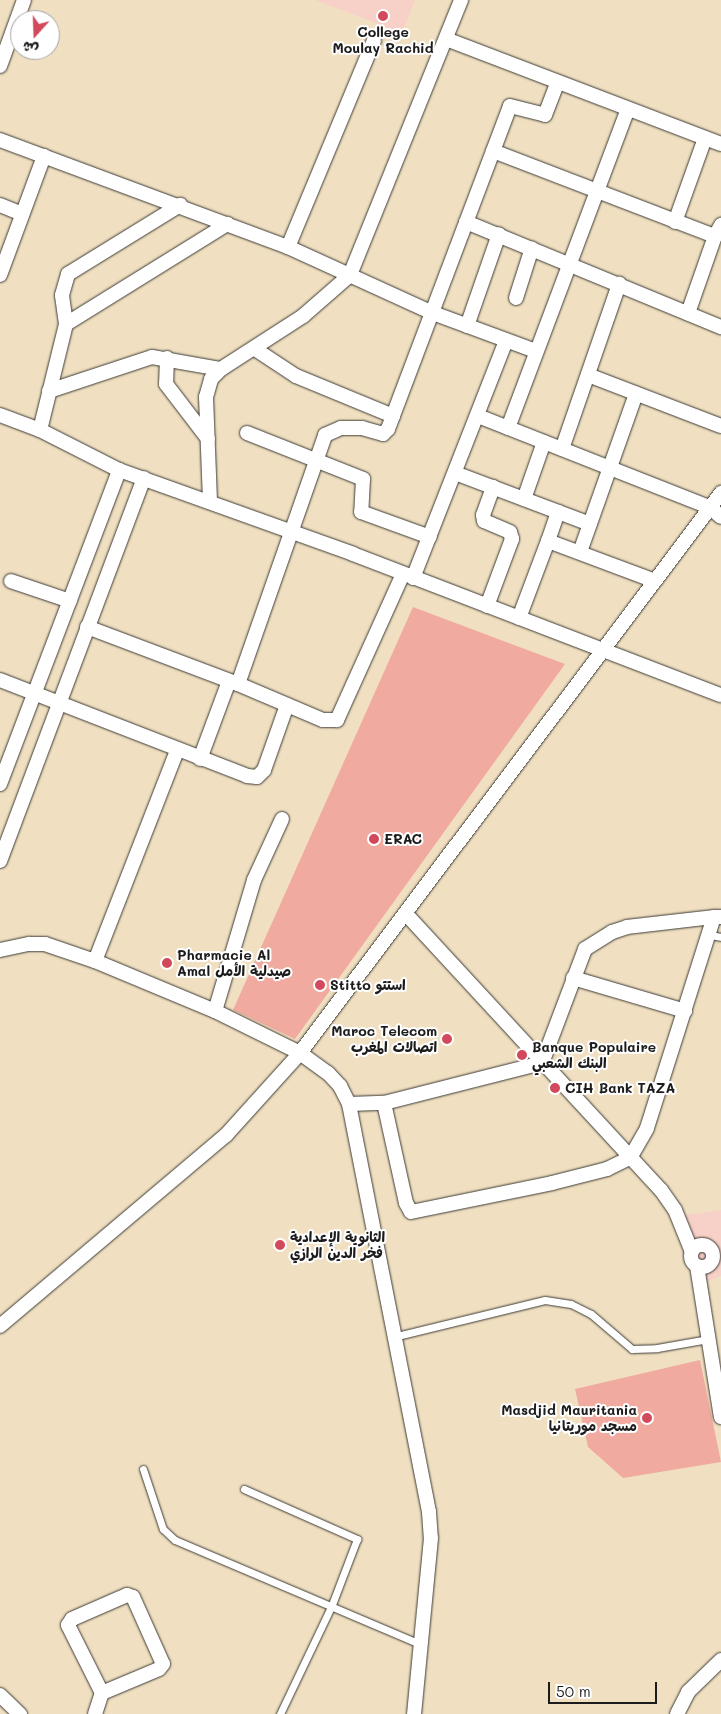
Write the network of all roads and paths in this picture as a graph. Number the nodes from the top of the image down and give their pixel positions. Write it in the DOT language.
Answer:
graph roads {
  1 [pos="24,0"];
  2 [pos="461,0"];
  3 [pos="446,39"];
  4 [pos="374,40"];
  5 [pos="0,66"];
  6 [pos="557,83"];
  7 [pos="628,109"];
  8 [pos="705,138"];
  9 [pos="0,140"];
  10 [pos="721,144"];
  11 [pos="493,151"];
  12 [pos="44,156"];
  13 [pos="597,191"];
  14 [pos="180,205"];
  15 [pos="0,206"];
  16 [pos="22,214"];
  17 [pos="466,222"];
  18 [pos="675,222"];
  19 [pos="227,224"];
  20 [pos="718,231"];
  21 [pos="498,234"];
  22 [pos="288,247"];
  23 [pos="532,248"];
  24 [pos="4,251"];
  25 [pos="570,263"];
  26 [pos="0,275"];
  27 [pos="350,275"];
  28 [pos="619,284"];
  29 [pos="516,298"];
  30 [pos="433,313"];
  31 [pos="688,313"];
  32 [pos="66,324"];
  33 [pos="467,326"];
  34 [pos="721,327"];
  35 [pos="506,341"];
  36 [pos="256,349"];
  37 [pos="536,351"];
  38 [pos="167,358"];
  39 [pos="220,369"];
  40 [pos="588,375"];
  41 [pos="49,391"];
  42 [pos="636,394"];
  43 [pos="0,416"];
  44 [pos="393,416"];
  45 [pos="478,416"];
  46 [pos="721,426"];
  47 [pos="508,428"];
  48 [pos="40,430"];
  49 [pos="247,434"];
  50 [pos="208,439"];
  51 [pos="544,442"];
  52 [pos="562,450"];
  53 [pos="317,459"];
  54 [pos="119,470"];
  55 [pos="609,470"];
  56 [pos="455,473"];
  57 [pos="144,478"];
  58 [pos="493,487"];
  59 [pos="721,494"];
  60 [pos="524,498"];
  61 [pos="210,501"];
  62 [pos="558,512"];
  63 [pos="716,512"];
  64 [pos="590,524"];
  65 [pos="292,532"];
  66 [pos="430,537"];
  67 [pos="548,541"];
  68 [pos="580,552"];
  69 [pos="408,576"];
  70 [pos="11,581"];
  71 [pos="655,581"];
  72 [pos="70,601"];
  73 [pos="487,606"];
  74 [pos="519,618"];
  75 [pos="87,627"];
  76 [pos="602,650"];
  77 [pos="0,680"];
  78 [pos="234,683"];
  79 [pos="33,694"];
  80 [pos="721,695"];
  81 [pos="58,704"];
  82 [pos="287,705"];
  83 [pos="177,751"];
  84 [pos="200,759"];
  85 [pos="0,784"];
  86 [pos="282,819"];
  87 [pos="0,861"];
  88 [pos="406,914"];
  89 [pos="717,917"];
  90 [pos="715,936"];
  91 [pos="0,950"];
  92 [pos="95,961"];
  93 [pos="573,978"];
  94 [pos="214,1011"];
  95 [pos="685,1011"];
  96 [pos="300,1053"];
  97 [pos="542,1063"];
  98 [pos="384,1103"];
  99 [pos="349,1104"];
  100 [pos="630,1158"];
  101 [pos="716,1251"];
  102 [pos="692,1252"];
  103 [pos="698,1266"];
  104 [pos="0,1326"];
  105 [pos="397,1336"];
  106 [pos="708,1339"];
  107 [pos="721,1417"];
  108 [pos="143,1469"];
  109 [pos="244,1489"];
  110 [pos="331,1607"];
  111 [pos="422,1645"];
  112 [pos="721,1660"];
  113 [pos="102,1693"];
  114 [pos="0,1695"];
  115 [pos="20,1714"];
  116 [pos="95,1714"];
  117 [pos="280,1714"];
  118 [pos="414,1714"];
  119 [pos="678,1714"];
  1 -- 5 [label="street"];
  2 -- 3 [label="street"];
  3 -- 6 [label="street"];
  3 -- 27 [label="street"];
  4 -- 22 [label="street"];
  6 -- 7 [label="street"];
  6 -- 11 [label="street"];
  7 -- 8 [label="street"];
  7 -- 13 [label="street"];
  8 -- 10 [label="street"];
  8 -- 18 [label="street"];
  9 -- 12 [label="street"];
  11 -- 13 [label="street"];
  11 -- 17 [label="street"];
  12 -- 14 [label="street"];
  12 -- 16 [label="street"];
  13 -- 18 [label="street"];
  13 -- 25 [label="street"];
  14 -- 19 [label="street"];
  14 -- 32 [label="street"];
  15 -- 16 [label="street"];
  16 -- 24 [label="street"];
  17 -- 21 [label="street"];
  17 -- 30 [label="street"];
  18 -- 20 [label="street"];
  19 -- 22 [label="street"];
  19 -- 32 [label="street"];
  20 -- 31 [label="street"];
  21 -- 23 [label="street"];
  21 -- 33 [label="street"];
  22 -- 27 [label="street"];
  23 -- 25 [label="street"];
  23 -- 29 [label="street"];
  24 -- 26 [label="street"];
  25 -- 28 [label="street"];
  25 -- 37 [label="street"];
  27 -- 30 [label="street"];
  27 -- 36 [label="street"];
  28 -- 31 [label="street"];
  28 -- 40 [label="street"];
  30 -- 33 [label="street"];
  30 -- 44 [label="street"];
  31 -- 34 [label="street"];
  32 -- 41 [label="street"];
  33 -- 35 [label="street"];
  35 -- 37 [label="street"];
  35 -- 45 [label="street"];
  36 -- 39 [label="street"];
  36 -- 44 [label="street"];
  37 -- 47 [label="street"];
  38 -- 39 [label="street"];
  38 -- 41 [label="street"];
  38 -- 50 [label="street"];
  39 -- 50 [label="street"];
  40 -- 42 [label="street"];
  40 -- 52 [label="street"];
  41 -- 48 [label="street"];
  42 -- 46 [label="street"];
  42 -- 55 [label="street"];
  43 -- 48 [label="street"];
  44 -- 53 [label="street"];
  45 -- 47 [label="street"];
  45 -- 56 [label="street"];
  47 -- 51 [label="street"];
  48 -- 54 [label="street"];
  49 -- 53 [label="street"];
  50 -- 61 [label="street"];
  51 -- 52 [label="street"];
  51 -- 60 [label="street"];
  52 -- 55 [label="street"];
  53 -- 65 [label="street"];
  53 -- 66 [label="street"];
  54 -- 57 [label="street"];
  54 -- 72 [label="street"];
  55 -- 63 [label="street"];
  55 -- 64 [label="street"];
  56 -- 58 [label="street"];
  56 -- 66 [label="street"];
  57 -- 61 [label="street"];
  57 -- 75 [label="street"];
  58 -- 60 [label="street"];
  58 -- 73 [label="street"];
  59 -- 63 [label="street"];
  60 -- 62 [label="street"];
  61 -- 65 [label="street"];
  62 -- 64 [label="street"];
  62 -- 67 [label="street"];
  63 -- 71 [label="street"];
  64 -- 68 [label="street"];
  65 -- 69 [label="street"];
  65 -- 78 [label="street"];
  66 -- 69 [label="street"];
  67 -- 68 [label="street"];
  67 -- 74 [label="street"];
  68 -- 71 [label="street"];
  69 -- 73 [label="street"];
  69 -- 82 [label="street"];
  70 -- 72 [label="street"];
  71 -- 76 [label="street"];
  72 -- 79 [label="street"];
  73 -- 74 [label="street"];
  74 -- 76 [label="street"];
  75 -- 78 [label="street"];
  75 -- 81 [label="street"];
  76 -- 80 [label="street"];
  76 -- 88 [label="street"];
  77 -- 79 [label="street"];
  78 -- 82 [label="street"];
  78 -- 84 [label="street"];
  79 -- 81 [label="street"];
  79 -- 85 [label="street"];
  81 -- 83 [label="street"];
  81 -- 87 [label="street"];
  82 -- 84 [label="street"];
  83 -- 84 [label="street"];
  83 -- 92 [label="street"];
  86 -- 94 [label="street"];
  88 -- 96 [label="street"];
  88 -- 97 [label="street"];
  89 -- 90 [label="street"];
  89 -- 93 [label="street"];
  90 -- 95 [label="street"];
  91 -- 92 [label="street"];
  92 -- 94 [label="street"];
  93 -- 95 [label="street"];
  93 -- 97 [label="street"];
  94 -- 96 [label="street"];
  95 -- 100 [label="street"];
  96 -- 99 [label="street"];
  96 -- 104 [label="street"];
  97 -- 98 [label="street"];
  97 -- 100 [label="street"];
  98 -- 99 [label="street"];
  98 -- 100 [label="street"];
  99 -- 105 [label="street"];
  100 -- 102 [label="street"];
  101 -- 102 [label="street"];
  101 -- 103 [label="street"];
  102 -- 103 [label="street"];
  103 -- 106 [label="street"];
  105 -- 106 [label="lane"];
  105 -- 111 [label="street"];
  106 -- 107 [label="street"];
  108 -- 110 [label="lane"];
  109 -- 110 [label="lane"];
  110 -- 111 [label="lane"];
  110 -- 117 [label="lane"];
  111 -- 118 [label="street"];
  112 -- 119 [label="street"];
  113 -- 113 [label="street"];
  113 -- 116 [label="street"];
  114 -- 115 [label="street"];
}
